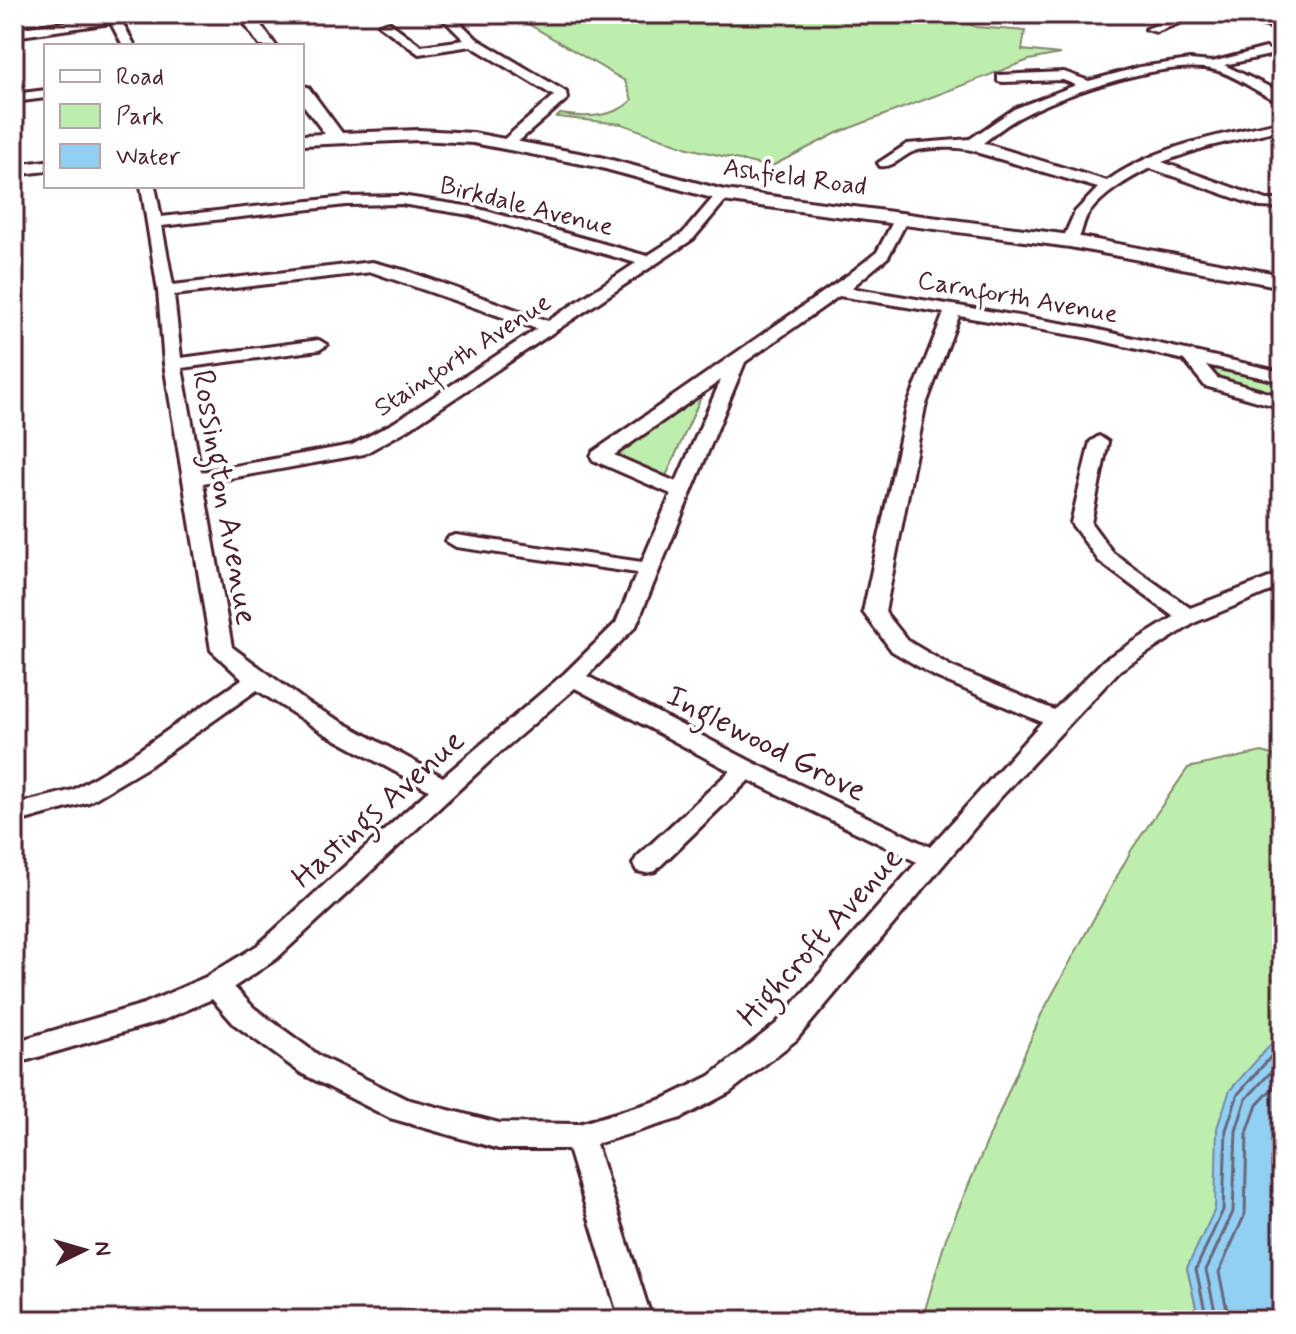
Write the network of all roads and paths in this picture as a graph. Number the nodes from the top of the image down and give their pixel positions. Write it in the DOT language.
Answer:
graph roads {
  1 [pos="151,14"];
  2 [pos="245,14"];
  3 [pos="444,14"];
  4 [pos="1197,14"];
  5 [pos="1237,14"];
  6 [pos="73,19"];
  7 [pos="115,19"];
  8 [pos="384,25"];
  9 [pos="1282,25"];
  10 [pos="1152,26"];
  11 [pos="14,33"];
  12 [pos="473,42"];
  13 [pos="128,44"];
  14 [pos="267,44"];
  15 [pos="1259,51"];
  16 [pos="1214,66"];
  17 [pos="1003,78"];
  18 [pos="1089,85"];
  19 [pos="44,94"];
  20 [pos="304,94"];
  21 [pos="14,98"];
  22 [pos="1282,98"];
  23 [pos="1282,125"];
  24 [pos="336,137"];
  25 [pos="304,140"];
  26 [pos="974,143"];
  27 [pos="507,144"];
  28 [pos="885,163"];
  29 [pos="1150,163"];
  30 [pos="44,166"];
  31 [pos="14,170"];
  32 [pos="1108,186"];
  33 [pos="148,188"];
  34 [pos="723,195"];
  35 [pos="1282,204"];
  36 [pos="902,217"];
  37 [pos="152,223"];
  38 [pos="1070,241"];
  39 [pos="649,262"];
  40 [pos="1282,281"];
  41 [pos="835,290"];
  42 [pos="166,291"];
  43 [pos="953,311"];
  44 [pos="550,328"];
  45 [pos="307,350"];
  46 [pos="1190,356"];
  47 [pos="738,359"];
  48 [pos="173,364"];
  49 [pos="1282,377"];
  50 [pos="1282,403"];
  51 [pos="1099,442"];
  52 [pos="192,479"];
  53 [pos="681,491"];
  54 [pos="456,541"];
  55 [pos="651,569"];
  56 [pos="1282,579"];
  57 [pos="1188,617"];
  58 [pos="573,678"];
  59 [pos="255,680"];
  60 [pos="1057,720"];
  61 [pos="746,769"];
  62 [pos="447,789"];
  63 [pos="14,814"];
  64 [pos="934,860"];
  65 [pos="646,864"];
  66 [pos="216,985"];
  67 [pos="14,1053"];
  68 [pos="579,1137"];
  69 [pos="636,1320"];
  1 -- 7 [label="street"];
  2 -- 14 [label="street"];
  3 -- 12 [label="street"];
  4 -- 10 [label="street"];
  5 -- 9 [label="street"];
  6 -- 7 [label="street"];
  6 -- 11 [label="street"];
  7 -- 13 [label="street"];
  8 -- 12 [label="street"];
  12 -- 27 [label="street"];
  15 -- 16 [label="street"];
  16 -- 18 [label="street"];
  16 -- 22 [label="street"];
  17 -- 18 [label="street"];
  18 -- 26 [label="street"];
  19 -- 21 [label="street"];
  20 -- 24 [label="street"];
  23 -- 29 [label="street"];
  24 -- 25 [label="street, Ashfield Road"];
  24 -- 27 [label="street, Ashfield Road"];
  26 -- 28 [label="street"];
  26 -- 32 [label="street"];
  27 -- 34 [label="street, Ashfield Road"];
  29 -- 32 [label="street"];
  29 -- 35 [label="street"];
  30 -- 31 [label="street"];
  32 -- 38 [label="street"];
  33 -- 37 [label="street, Rossington Avenue"];
  34 -- 36 [label="street, Ashfield Road"];
  34 -- 39 [label="street, Stainforth Avenue"];
  36 -- 38 [label="street, Ashfield Road"];
  36 -- 41 [label="street"];
  37 -- 39 [label="street, Birkdale Avenue"];
  37 -- 42 [label="street, Rossington Avenue"];
  38 -- 40 [label="street, Ashfield Road"];
  39 -- 44 [label="street, Stainforth Avenue"];
  41 -- 43 [label="street, Carnforth Avenue"];
  41 -- 47 [label="street"];
  42 -- 44 [label="street"];
  42 -- 48 [label="street, Rossington Avenue"];
  43 -- 46 [label="street, Carnforth Avenue"];
  43 -- 60 [label="street"];
  44 -- 52 [label="street, Stainforth Avenue"];
  45 -- 48 [label="street"];
  46 -- 49 [label="street, Carnforth Avenue"];
  46 -- 50 [label="street"];
  47 -- 53 [label="street, Hastings Avenue"];
  47 -- 53 [label="street"];
  48 -- 52 [label="street, Rossington Avenue"];
  51 -- 57 [label="street"];
  52 -- 59 [label="street, Rossington Avenue"];
  53 -- 55 [label="street, Hastings Avenue"];
  54 -- 55 [label="street"];
  55 -- 58 [label="street, Hastings Avenue"];
  56 -- 57 [label="street, Highcroft Avenue"];
  57 -- 60 [label="street, Highcroft Avenue"];
  58 -- 61 [label="street, Inglewood Grove"];
  58 -- 62 [label="street, Hastings Avenue"];
  59 -- 62 [label="street, Rossington Avenue"];
  59 -- 63 [label="street"];
  60 -- 64 [label="street, Highcroft Avenue"];
  61 -- 64 [label="street, Inglewood Grove"];
  61 -- 65 [label="street"];
  62 -- 66 [label="street, Hastings Avenue"];
  64 -- 68 [label="street, Highcroft Avenue"];
  66 -- 67 [label="street, Hastings Avenue"];
  66 -- 68 [label="street, Highcroft Avenue"];
  68 -- 69 [label="street"];
}
